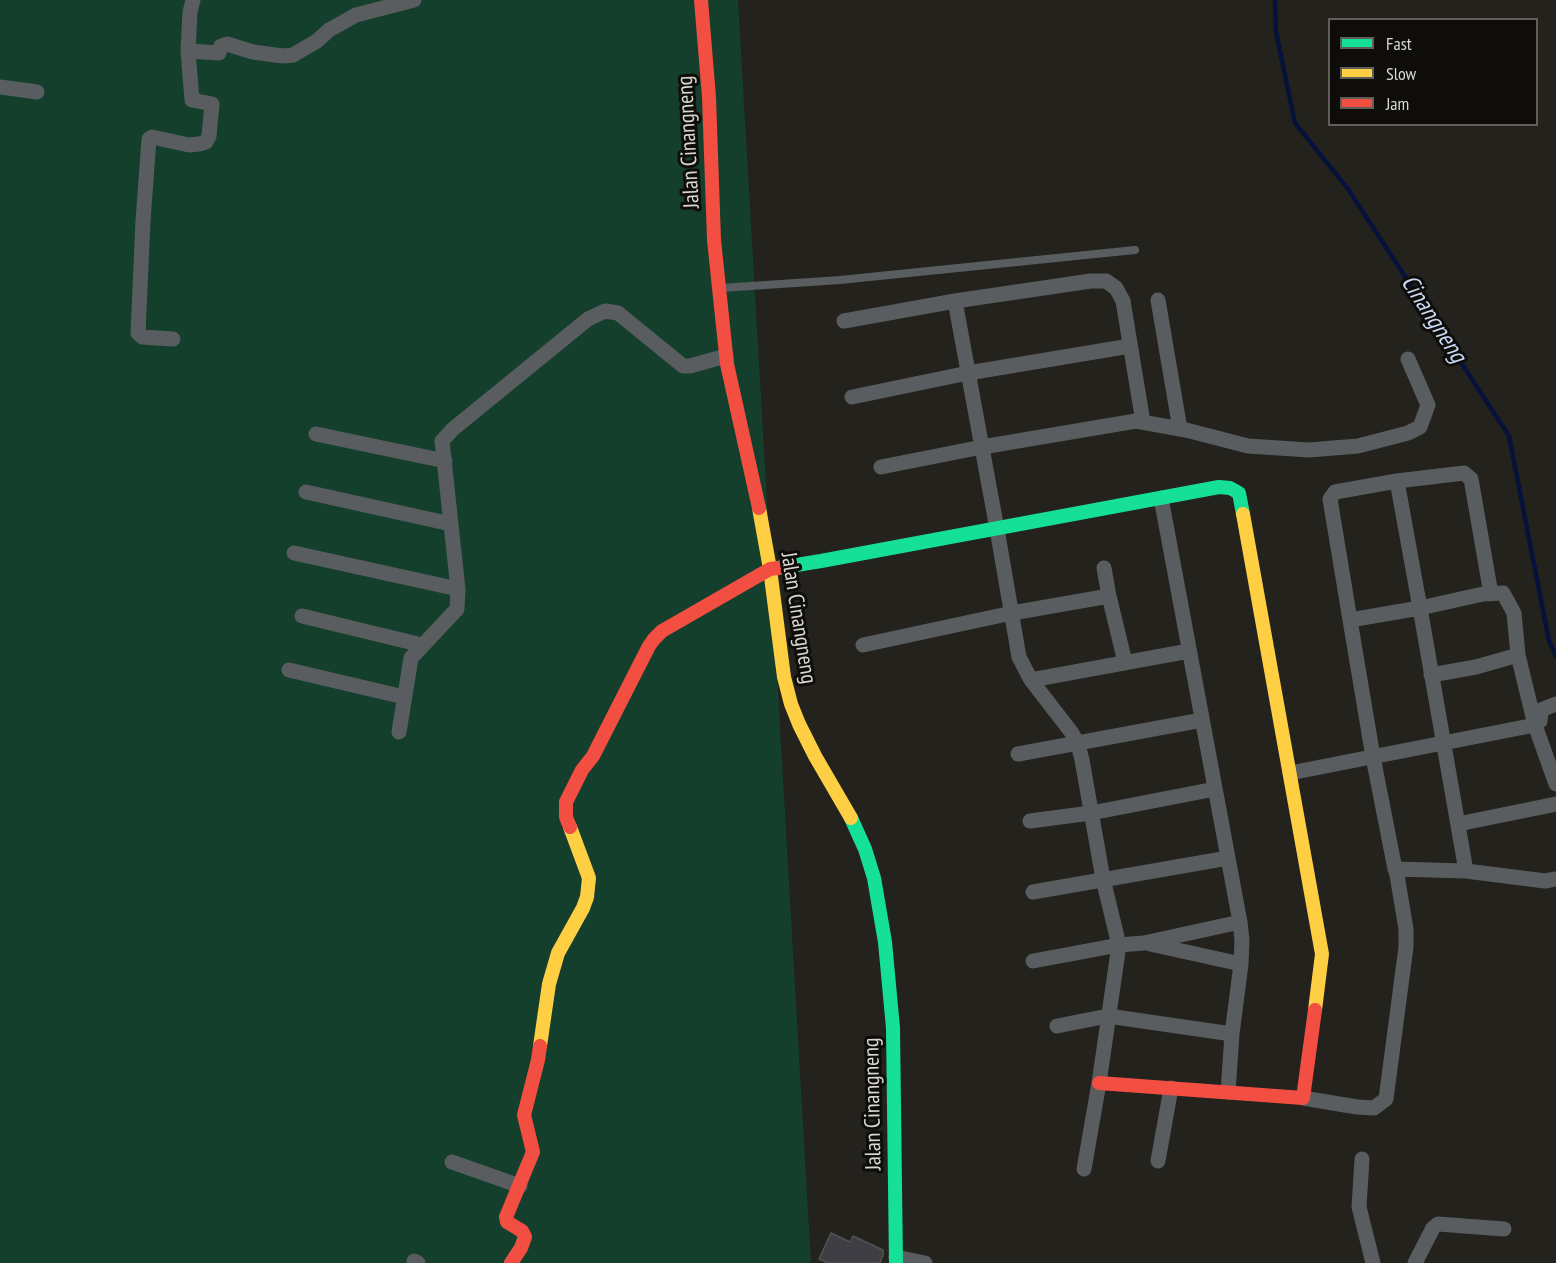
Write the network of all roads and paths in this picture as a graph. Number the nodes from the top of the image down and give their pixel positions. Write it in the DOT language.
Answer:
graph roads {
  1 [pos="193,0"];
  2 [pos="414,0"];
  3 [pos="701,0"];
  4 [pos="188,51"];
  5 [pos="0,87"];
  6 [pos="37,92"];
  7 [pos="1135,250"];
  8 [pos="720,288"];
  9 [pos="1158,300"];
  10 [pos="955,302"];
  11 [pos="843,321"];
  12 [pos="173,339"];
  13 [pos="1130,346"];
  14 [pos="726,356"];
  15 [pos="1408,359"];
  16 [pos="968,373"];
  17 [pos="852,397"];
  18 [pos="1143,422"];
  19 [pos="1180,429"];
  20 [pos="316,435"];
  21 [pos="982,447"];
  22 [pos="445,461"];
  23 [pos="881,467"];
  24 [pos="1397,481"];
  25 [pos="306,492"];
  26 [pos="1161,498"];
  27 [pos="451,524"];
  28 [pos="997,529"];
  29 [pos="294,553"];
  30 [pos="1104,568"];
  31 [pos="770,569"];
  32 [pos="458,589"];
  33 [pos="1491,594"];
  34 [pos="1110,596"];
  35 [pos="1420,608"];
  36 [pos="1012,613"];
  37 [pos="302,616"];
  38 [pos="1350,620"];
  39 [pos="422,645"];
  40 [pos="863,645"];
  41 [pos="1189,651"];
  42 [pos="1518,655"];
  43 [pos="1125,662"];
  44 [pos="289,670"];
  45 [pos="1431,675"];
  46 [pos="1031,680"];
  47 [pos="405,697"];
  48 [pos="1554,704"];
  49 [pos="1202,720"];
  50 [pos="1535,725"];
  51 [pos="399,732"];
  52 [pos="1443,743"];
  53 [pos="1077,744"];
  54 [pos="1018,754"];
  55 [pos="1373,757"];
  56 [pos="1290,773"];
  57 [pos="1556,784"];
  58 [pos="1215,789"];
  59 [pos="1556,804"];
  60 [pos="1091,813"];
  61 [pos="1030,821"];
  62 [pos="1458,824"];
  63 [pos="1228,858"];
  64 [pos="1395,869"];
  65 [pos="1466,871"];
  66 [pos="1103,879"];
  67 [pos="1556,879"];
  68 [pos="1033,892"];
  69 [pos="1240,922"];
  70 [pos="1144,943"];
  71 [pos="1119,945"];
  72 [pos="1033,961"];
  73 [pos="1241,964"];
  74 [pos="1108,1016"];
  75 [pos="1057,1026"];
  76 [pos="1232,1034"];
  77 [pos="1099,1083"];
  78 [pos="1171,1088"];
  79 [pos="1228,1092"];
  80 [pos="1303,1098"];
  81 [pos="1362,1159"];
  82 [pos="1158,1161"];
  83 [pos="452,1162"];
  84 [pos="1084,1169"];
  85 [pos="520,1186"];
  86 [pos="1504,1229"];
  87 [pos="896,1260"];
  88 [pos="511,1263"];
  89 [pos="925,1263"];
  90 [pos="1373,1263"];
  91 [pos="1415,1263"];
  1 -- 4 [label="street"];
  2 -- 4 [label="street"];
  3 -- 8 [label="street, Jalan Cinangneng"];
  4 -- 12 [label="street"];
  5 -- 6 [label="street"];
  7 -- 8 [label="lane"];
  8 -- 14 [label="street, Jalan Cinangneng"];
  9 -- 19 [label="street"];
  10 -- 11 [label="street"];
  10 -- 13 [label="street"];
  10 -- 16 [label="street"];
  13 -- 16 [label="street"];
  13 -- 18 [label="street"];
  14 -- 22 [label="street"];
  14 -- 31 [label="street, Jalan Cinangneng"];
  15 -- 19 [label="street"];
  16 -- 17 [label="street"];
  16 -- 21 [label="street"];
  18 -- 19 [label="street"];
  18 -- 21 [label="street"];
  20 -- 22 [label="street"];
  21 -- 23 [label="street"];
  21 -- 28 [label="street"];
  22 -- 27 [label="street"];
  24 -- 33 [label="street"];
  24 -- 35 [label="street"];
  24 -- 38 [label="street"];
  25 -- 27 [label="street"];
  26 -- 28 [label="street"];
  26 -- 41 [label="street"];
  26 -- 56 [label="street"];
  27 -- 32 [label="street"];
  28 -- 31 [label="street"];
  28 -- 36 [label="street"];
  29 -- 32 [label="street"];
  30 -- 34 [label="street"];
  31 -- 85 [label="street"];
  31 -- 87 [label="street, Jalan Cinangneng"];
  32 -- 39 [label="street"];
  33 -- 35 [label="street"];
  33 -- 42 [label="street"];
  34 -- 36 [label="street"];
  34 -- 43 [label="street"];
  35 -- 38 [label="street"];
  35 -- 45 [label="street"];
  36 -- 40 [label="street"];
  36 -- 46 [label="street"];
  37 -- 39 [label="street"];
  38 -- 55 [label="street"];
  39 -- 47 [label="street"];
  41 -- 43 [label="street"];
  41 -- 49 [label="street"];
  42 -- 45 [label="street"];
  42 -- 50 [label="street"];
  43 -- 46 [label="street"];
  44 -- 47 [label="street"];
  45 -- 52 [label="street"];
  46 -- 53 [label="street"];
  47 -- 51 [label="street"];
  48 -- 50 [label="street"];
  49 -- 53 [label="street"];
  49 -- 58 [label="street"];
  50 -- 52 [label="street"];
  50 -- 57 [label="street"];
  52 -- 55 [label="street"];
  52 -- 62 [label="street"];
  53 -- 54 [label="street"];
  53 -- 60 [label="street"];
  55 -- 56 [label="street"];
  55 -- 64 [label="street"];
  56 -- 80 [label="street"];
  58 -- 60 [label="street"];
  58 -- 63 [label="street"];
  59 -- 62 [label="street"];
  60 -- 61 [label="street"];
  60 -- 66 [label="street"];
  62 -- 65 [label="street"];
  63 -- 66 [label="street"];
  63 -- 69 [label="street"];
  64 -- 65 [label="street"];
  64 -- 80 [label="street"];
  65 -- 67 [label="street"];
  66 -- 68 [label="street"];
  66 -- 71 [label="street"];
  69 -- 70 [label="street"];
  69 -- 73 [label="street"];
  70 -- 71 [label="street"];
  70 -- 73 [label="street"];
  71 -- 72 [label="street"];
  71 -- 74 [label="street"];
  73 -- 76 [label="street"];
  74 -- 75 [label="street"];
  74 -- 76 [label="street"];
  74 -- 77 [label="street"];
  76 -- 79 [label="street"];
  77 -- 78 [label="street"];
  77 -- 84 [label="street"];
  78 -- 79 [label="street"];
  78 -- 82 [label="street"];
  79 -- 80 [label="street"];
  81 -- 90 [label="street"];
  83 -- 85 [label="street"];
  85 -- 88 [label="street"];
  86 -- 91 [label="street"];
  87 -- 89 [label="street"];
}
